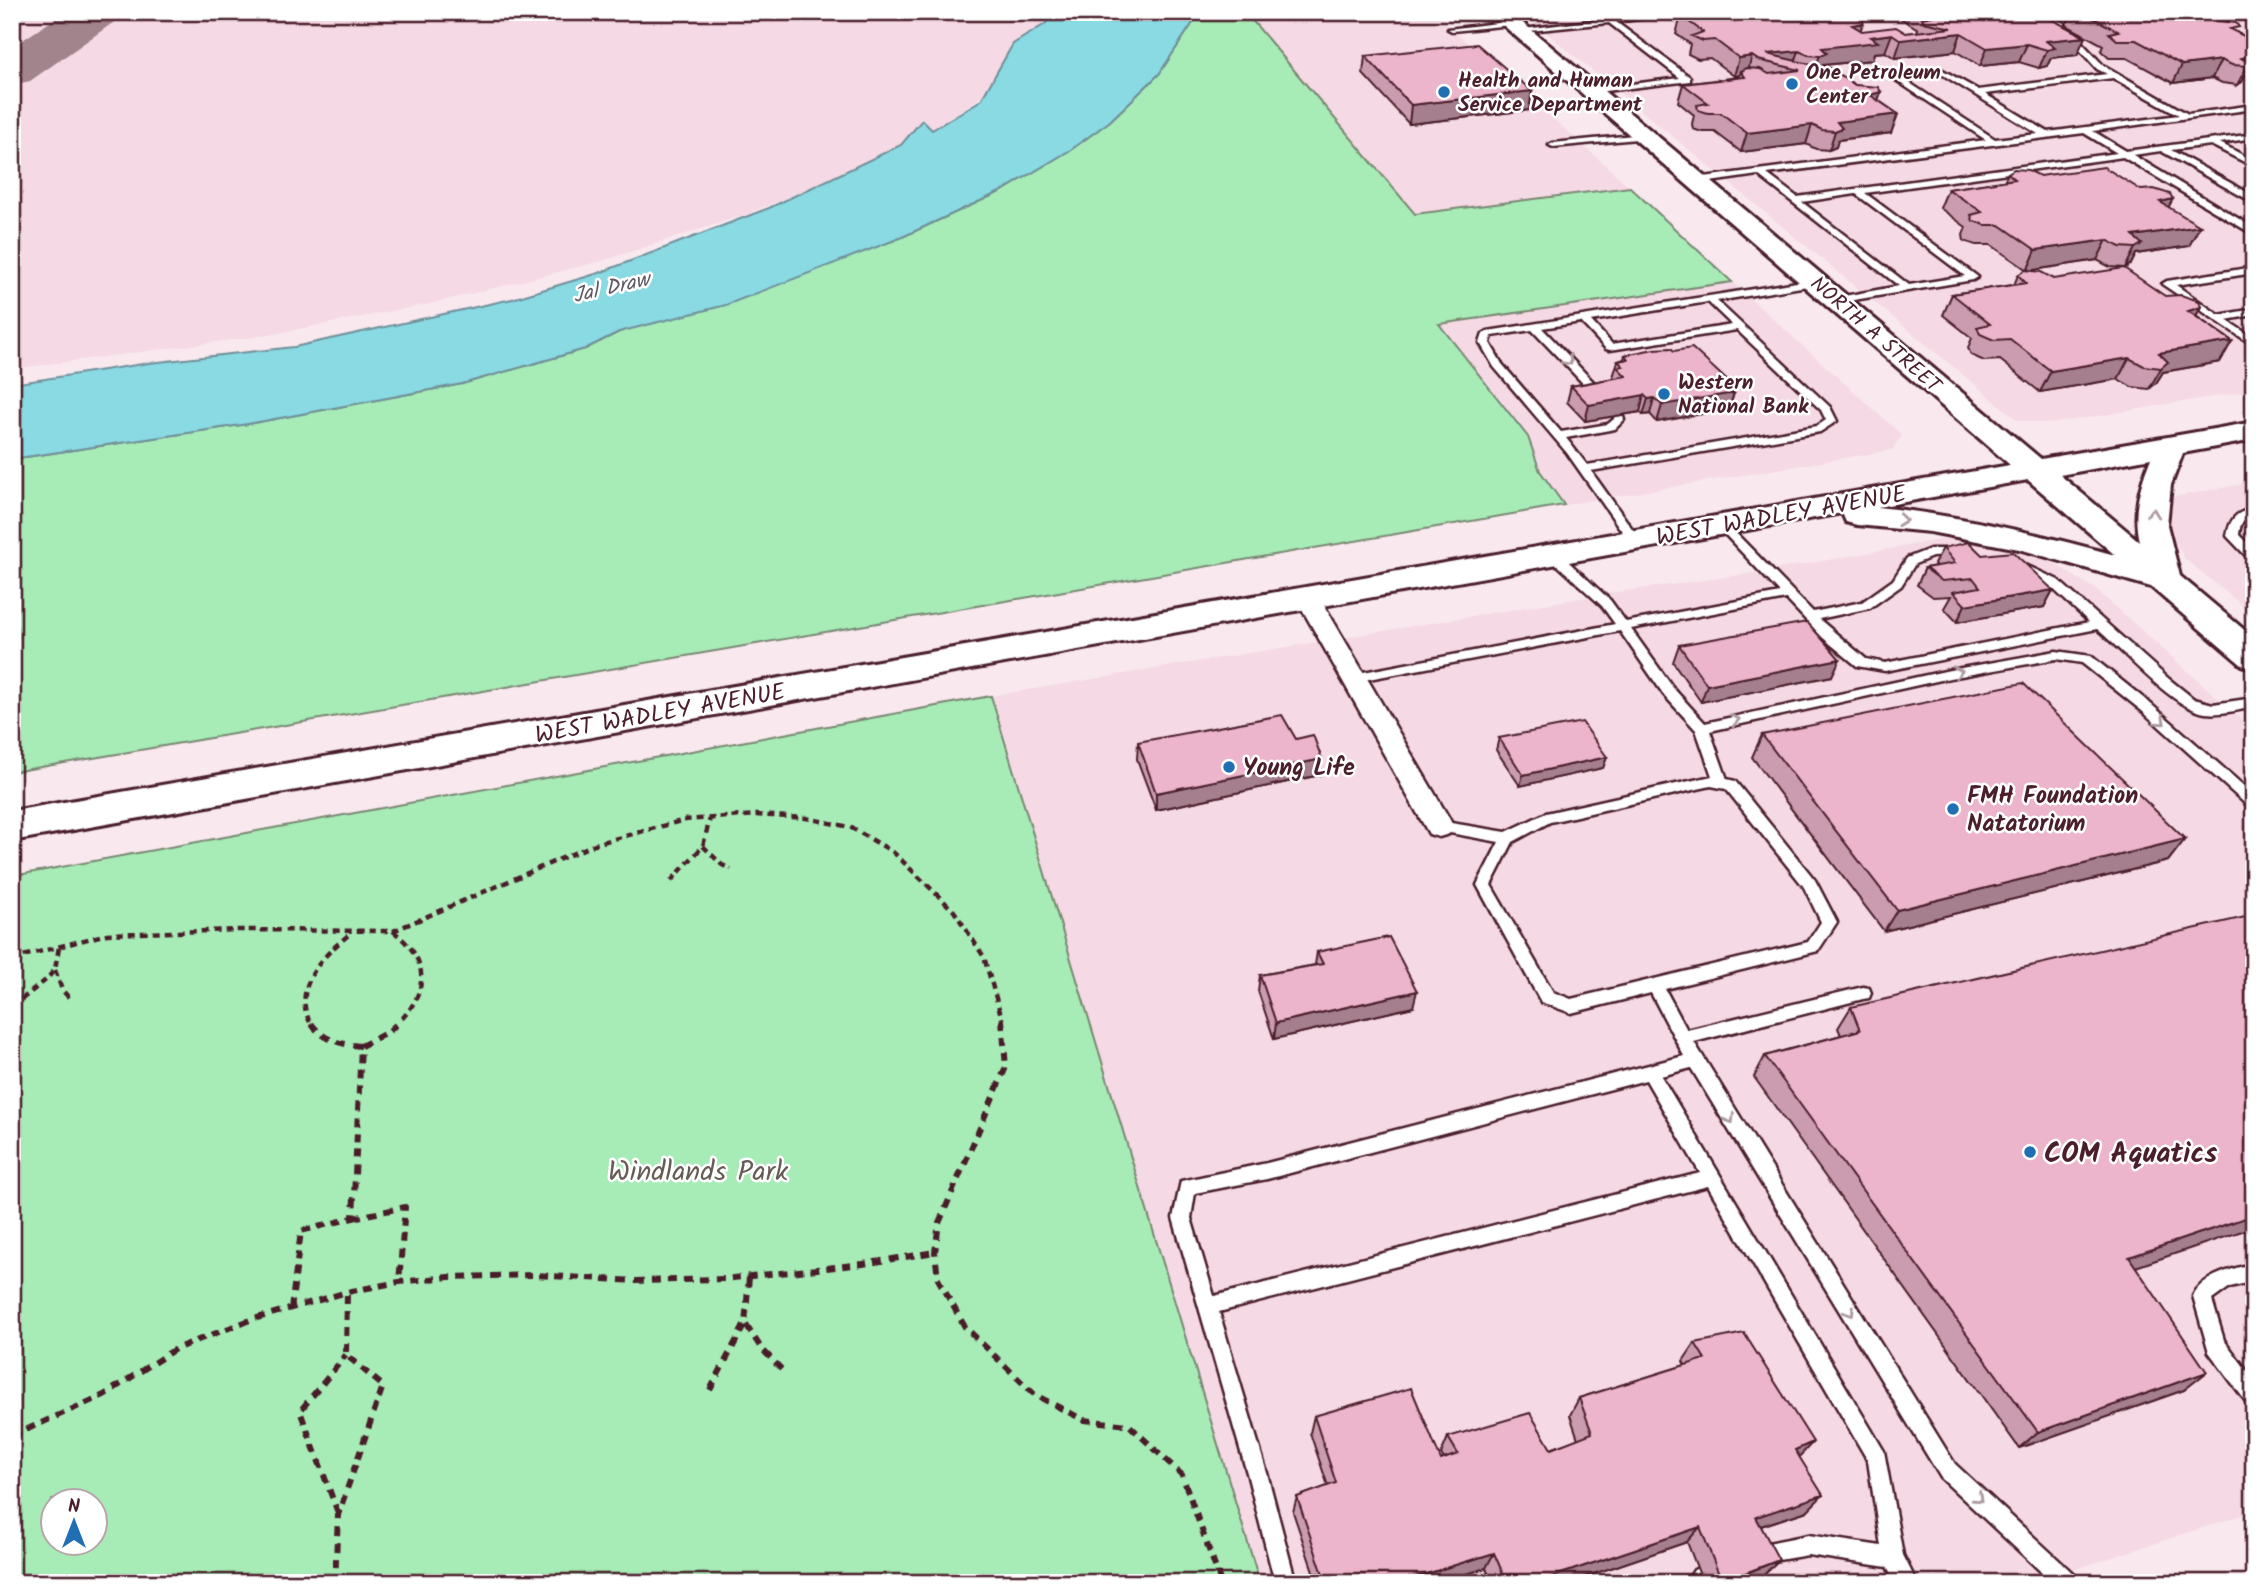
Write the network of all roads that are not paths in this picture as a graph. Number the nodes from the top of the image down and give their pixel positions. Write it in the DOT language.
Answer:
graph roads {
  1 [pos="1545,12"];
  2 [pos="1687,12"];
  3 [pos="2049,12"];
  4 [pos="1611,20"];
  5 [pos="1508,21"];
  6 [pos="1452,29"];
  7 [pos="2115,75"];
  8 [pos="1591,90"];
  9 [pos="1977,93"];
  10 [pos="2254,107"];
  11 [pos="2188,116"];
  12 [pos="2085,130"];
  13 [pos="2046,135"];
  14 [pos="1644,136"];
  15 [pos="2254,136"];
  16 [pos="1994,142"];
  17 [pos="2212,142"];
  18 [pos="1553,145"];
  19 [pos="2163,149"];
  20 [pos="2125,154"];
  21 [pos="2254,166"];
  22 [pos="1759,172"];
  23 [pos="1696,181"];
  24 [pos="1857,191"];
  25 [pos="1795,200"];
  26 [pos="2254,200"];
  27 [pos="2252,229"];
  28 [pos="2254,270"];
  29 [pos="1816,282"];
  30 [pos="1908,288"];
  31 [pos="1710,299"];
  32 [pos="1836,300"];
  33 [pos="2254,312"];
  34 [pos="2218,318"];
  35 [pos="1584,319"];
  36 [pos="1535,327"];
  37 [pos="1739,327"];
  38 [pos="2254,343"];
  39 [pos="1601,396"];
  40 [pos="1618,415"];
  41 [pos="2254,431"];
  42 [pos="1558,436"];
  43 [pos="2171,446"];
  44 [pos="1584,469"];
  45 [pos="2034,470"];
  46 [pos="1809,510"];
  47 [pos="2254,512"];
  48 [pos="1723,526"];
  49 [pos="1635,541"];
  50 [pos="1966,554"];
  51 [pos="1555,556"];
  52 [pos="2254,557"];
  53 [pos="2004,561"];
  54 [pos="2164,580"];
  55 [pos="1788,595"];
  56 [pos="1308,600"];
  57 [pos="1810,617"];
  58 [pos="2099,624"];
  59 [pos="1623,627"];
  60 [pos="2254,657"];
  61 [pos="1353,678"];
  62 [pos="2254,702"];
  63 [pos="1702,728"];
  64 [pos="1721,783"];
  65 [pos="2254,803"];
  66 [pos="1439,826"];
  67 [pos="12,827"];
  68 [pos="1508,838"];
  69 [pos="1655,985"];
  70 [pos="1863,993"];
  71 [pos="1683,1038"];
  72 [pos="1695,1060"];
  73 [pos="1650,1072"];
  74 [pos="1713,1177"];
  75 [pos="2254,1272"];
  76 [pos="1208,1306"];
  77 [pos="2254,1396"];
  78 [pos="1754,1554"];
  79 [pos="1893,1558"];
  80 [pos="1286,1583"];
  81 [pos="1907,1583"];
  82 [pos="2069,1583"];
  1 -- 5 [label="lane"];
  2 -- 4 [label="lane"];
  3 -- 7 [label="lane"];
  4 -- 5 [label="lane"];
  4 -- 8 [label="lane"];
  5 -- 6 [label="lane"];
  5 -- 8 [label="main road, NORTH A STREET"];
  7 -- 9 [label="lane"];
  7 -- 11 [label="lane"];
  8 -- 14 [label="main road, NORTH A STREET"];
  9 -- 13 [label="lane"];
  9 -- 16 [label="lane"];
  10 -- 11 [label="lane"];
  11 -- 12 [label="lane"];
  12 -- 13 [label="lane"];
  12 -- 20 [label="lane"];
  13 -- 16 [label="lane"];
  14 -- 18 [label="lane"];
  14 -- 23 [label="main road, NORTH A STREET"];
  15 -- 17 [label="lane"];
  16 -- 22 [label="lane"];
  17 -- 19 [label="lane"];
  17 -- 21 [label="lane"];
  19 -- 20 [label="lane"];
  19 -- 26 [label="lane"];
  20 -- 24 [label="lane"];
  20 -- 27 [label="lane"];
  22 -- 23 [label="lane"];
  22 -- 25 [label="lane"];
  23 -- 29 [label="main road, NORTH A STREET"];
  24 -- 25 [label="lane"];
  24 -- 30 [label="lane"];
  25 -- 30 [label="lane"];
  28 -- 34 [label="lane"];
  29 -- 31 [label="lane"];
  29 -- 32 [label="main road, NORTH A STREET"];
  30 -- 32 [label="lane"];
  31 -- 35 [label="lane"];
  31 -- 37 [label="lane"];
  32 -- 45 [label="main road, NORTH A STREET"];
  33 -- 34 [label="lane"];
  34 -- 38 [label="lane"];
  35 -- 36 [label="lane"];
  35 -- 37 [label="lane"];
  36 -- 39 [label="lane, one-way"];
  36 -- 42 [label="lane"];
  37 -- 44 [label="lane"];
  40 -- 42 [label="lane"];
  41 -- 43 [label="main road, WEST WADLEY AVENUE"];
  42 -- 44 [label="lane"];
  43 -- 45 [label="main road, WEST WADLEY AVENUE"];
  54 -- 43 [label="main road, one-way"];
  44 -- 49 [label="lane"];
  45 -- 46 [label="main road, WEST WADLEY AVENUE"];
  45 -- 54 [label="main road, NORTH A STREET"];
  46 -- 48 [label="main road, WEST WADLEY AVENUE"];
  46 -- 54 [label="main road, one-way"];
  47 -- 52 [label="lane"];
  48 -- 49 [label="main road, WEST WADLEY AVENUE"];
  48 -- 55 [label="lane"];
  49 -- 51 [label="main road, WEST WADLEY AVENUE"];
  50 -- 57 [label="lane"];
  51 -- 56 [label="main road, WEST WADLEY AVENUE"];
  51 -- 59 [label="lane"];
  53 -- 58 [label="lane"];
  54 -- 60 [label="main road, NORTH A STREET"];
  55 -- 57 [label="lane"];
  55 -- 59 [label="lane"];
  56 -- 61 [label="street"];
  56 -- 67 [label="main road, WEST WADLEY AVENUE"];
  57 -- 58 [label="lane"];
  58 -- 62 [label="lane"];
  59 -- 61 [label="lane"];
  59 -- 63 [label="lane"];
  61 -- 66 [label="street"];
  63 -- 64 [label="lane"];
  63 -- 65 [label="lane, one-way"];
  64 -- 68 [label="lane"];
  64 -- 69 [label="lane"];
  66 -- 68 [label="lane"];
  68 -- 69 [label="lane"];
  69 -- 71 [label="lane"];
  70 -- 71 [label="lane"];
  71 -- 72 [label="lane"];
  72 -- 73 [label="lane"];
  72 -- 82 [label="lane, one-way"];
  73 -- 74 [label="lane"];
  73 -- 76 [label="lane"];
  74 -- 76 [label="lane"];
  74 -- 79 [label="lane"];
  75 -- 77 [label="lane"];
  76 -- 80 [label="lane"];
  78 -- 79 [label="lane"];
  79 -- 81 [label="lane"];
}
